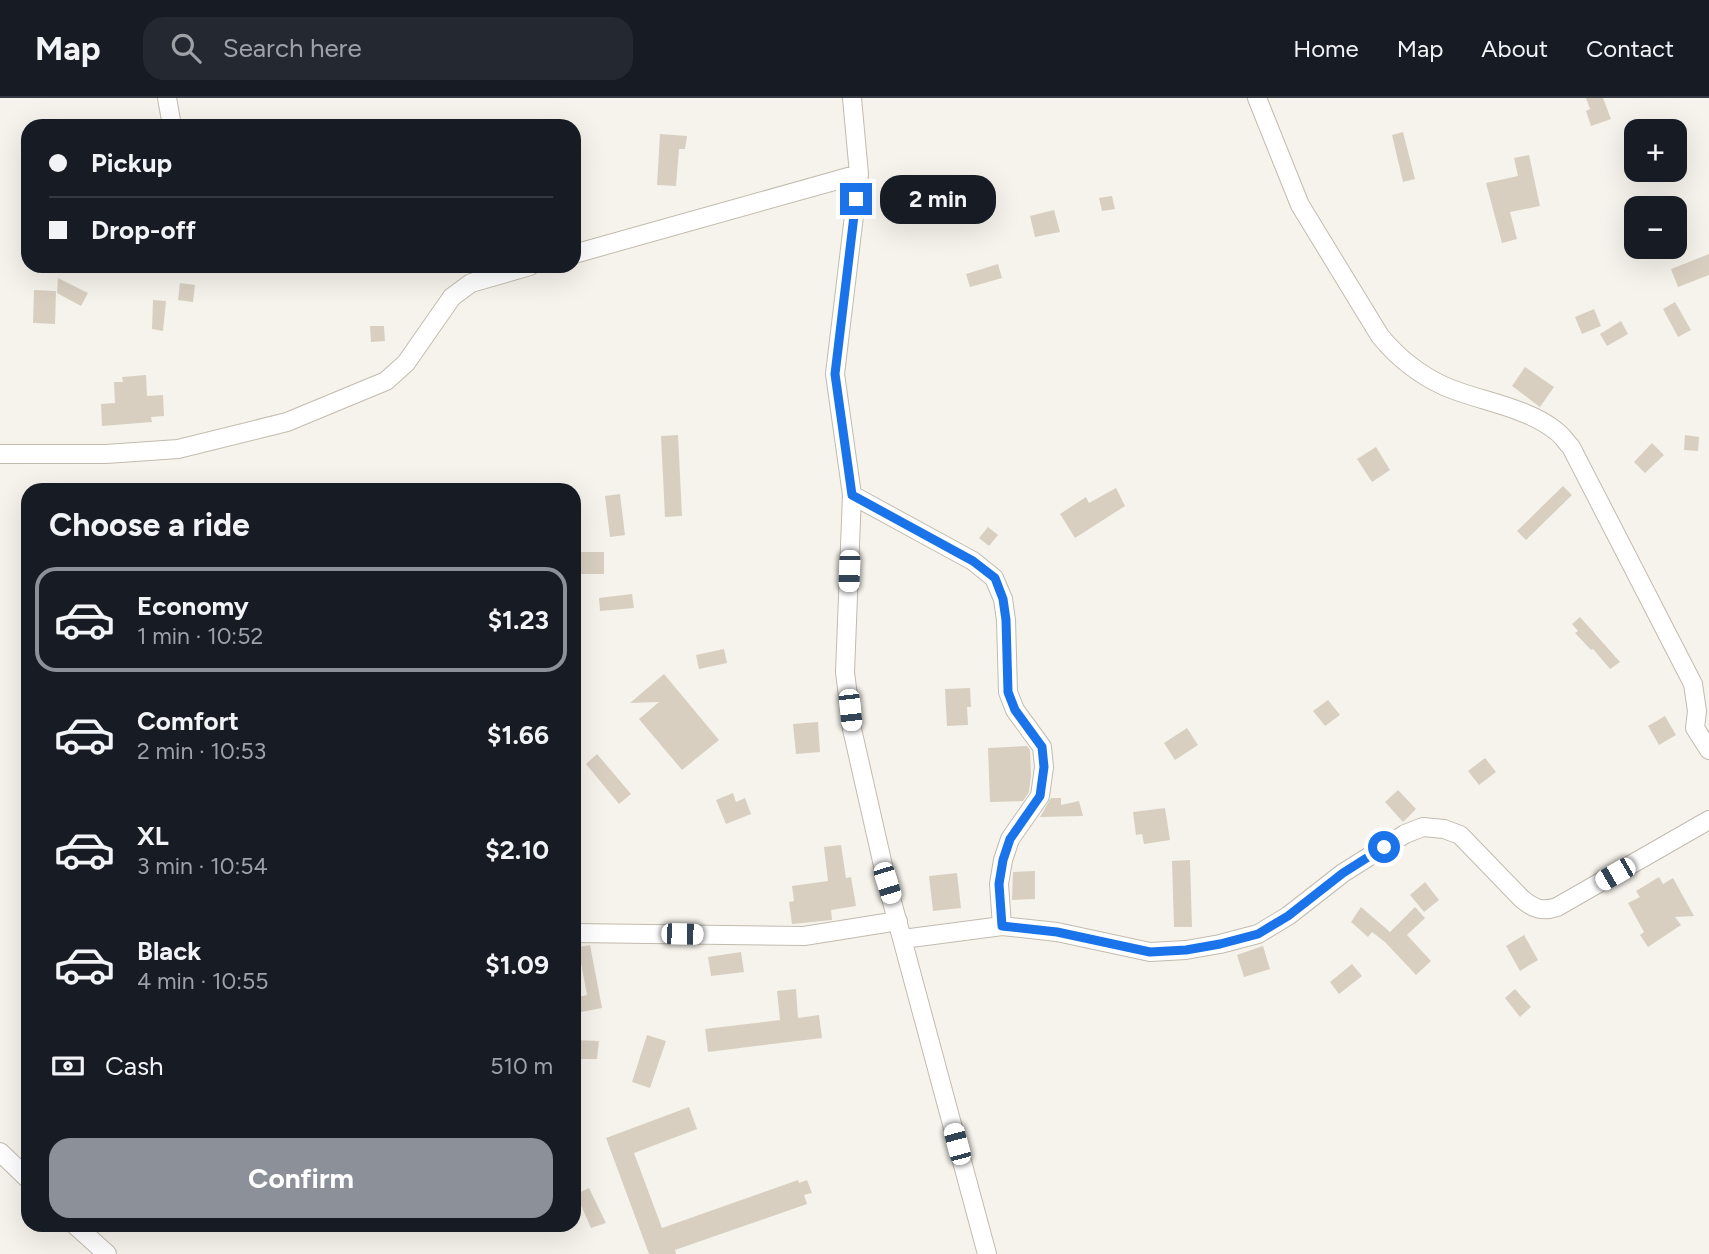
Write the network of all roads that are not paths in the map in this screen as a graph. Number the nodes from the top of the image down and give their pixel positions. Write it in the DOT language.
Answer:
graph roads {
  1 [pos="167,98"];
  2 [pos="852,98"];
  3 [pos="1257,98"];
  4 [pos="171,119"];
  5 [pos="859,174"];
  6 [pos="581,252"];
  7 [pos="506,273"];
  8 [pos="0,454"];
  9 [pos="852,495"];
  10 [pos="1709,750"];
  11 [pos="1709,820"];
  12 [pos="1002,926"];
  13 [pos="901,930"];
  14 [pos="581,933"];
  15 [pos="0,1152"];
  16 [pos="21,1173"];
  17 [pos="83,1232"];
  18 [pos="107,1254"];
  19 [pos="987,1254"];
  1 -- 4 [label="street"];
  2 -- 5 [label="street"];
  3 -- 10 [label="street"];
  5 -- 6 [label="street"];
  5 -- 9 [label="street"];
  7 -- 8 [label="street"];
  9 -- 12 [label="street"];
  9 -- 13 [label="street"];
  11 -- 12 [label="street"];
  12 -- 13 [label="street"];
  13 -- 14 [label="street"];
  13 -- 19 [label="street"];
  15 -- 16 [label="street"];
  17 -- 18 [label="street"];
}
